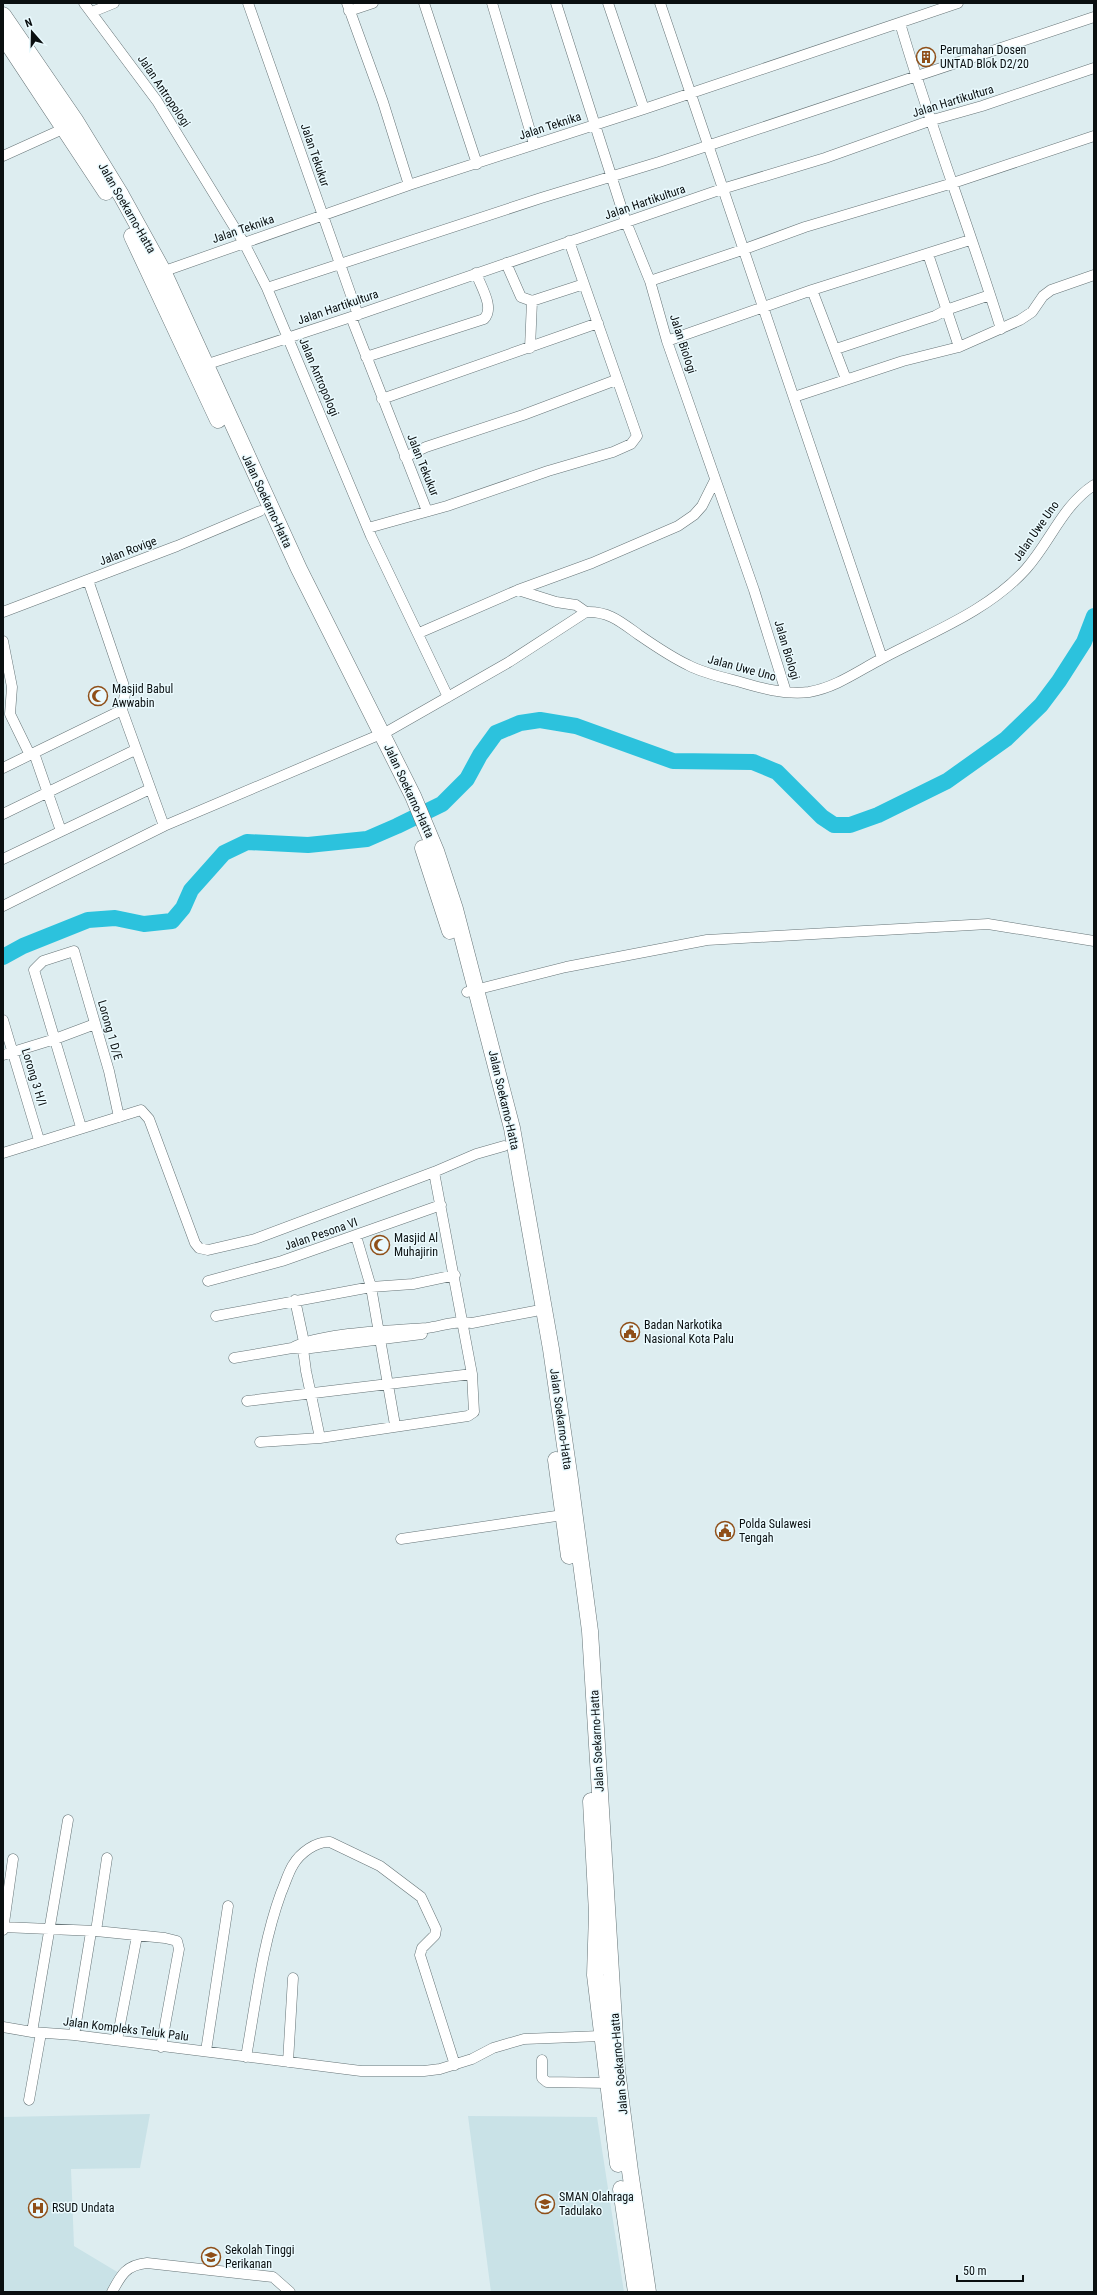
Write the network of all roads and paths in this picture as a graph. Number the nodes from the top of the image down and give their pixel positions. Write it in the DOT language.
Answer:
graph roads {
  1 [pos="84,3"];
  2 [pos="114,3"];
  3 [pos="248,3"];
  4 [pos="373,3"];
  5 [pos="424,3"];
  6 [pos="492,3"];
  7 [pos="556,3"];
  8 [pos="608,3"];
  9 [pos="660,3"];
  10 [pos="958,3"];
  11 [pos="348,7"];
  12 [pos="92,12"];
  13 [pos="3,15"];
  14 [pos="1094,17"];
  15 [pos="900,23"];
  16 [pos="3,36"];
  17 [pos="1094,68"];
  18 [pos="916,78"];
  19 [pos="691,93"];
  20 [pos="644,109"];
  21 [pos="930,121"];
  22 [pos="596,125"];
  23 [pos="65,128"];
  24 [pos="1094,136"];
  25 [pos="534,144"];
  26 [pos="708,146"];
  27 [pos="3,156"];
  28 [pos="477,164"];
  29 [pos="613,177"];
  30 [pos="953,183"];
  31 [pos="409,185"];
  32 [pos="722,189"];
  33 [pos="323,216"];
  34 [pos="626,222"];
  35 [pos="970,240"];
  36 [pos="569,241"];
  37 [pos="244,243"];
  38 [pos="742,250"];
  39 [pos="928,254"];
  40 [pos="506,263"];
  41 [pos="340,264"];
  42 [pos="157,273"];
  43 [pos="476,273"];
  44 [pos="1094,275"];
  45 [pos="650,281"];
  46 [pos="584,284"];
  47 [pos="267,288"];
  48 [pos="812,290"];
  49 [pos="990,295"];
  50 [pos="532,301"];
  51 [pos="762,307"];
  52 [pos="946,310"];
  53 [pos="355,316"];
  54 [pos="598,323"];
  55 [pos="1001,329"];
  56 [pos="288,338"];
  57 [pos="667,341"];
  58 [pos="960,347"];
  59 [pos="530,348"];
  60 [pos="836,349"];
  61 [pos="366,357"];
  62 [pos="205,365"];
  63 [pos="846,379"];
  64 [pos="616,380"];
  65 [pos="794,397"];
  66 [pos="382,399"];
  67 [pos="405,457"];
  68 [pos="243,461"];
  69 [pos="715,480"];
  70 [pos="1094,485"];
  71 [pos="260,511"];
  72 [pos="427,511"];
  73 [pos="368,528"];
  74 [pos="88,580"];
  75 [pos="518,590"];
  76 [pos="3,612"];
  77 [pos="586,612"];
  78 [pos="419,633"];
  79 [pos="3,641"];
  80 [pos="882,658"];
  81 [pos="786,692"];
  82 [pos="448,697"];
  83 [pos="122,710"];
  84 [pos="378,736"];
  85 [pos="135,750"];
  86 [pos="32,754"];
  87 [pos="3,768"];
  88 [pos="150,789"];
  89 [pos="47,793"];
  90 [pos="3,814"];
  91 [pos="164,826"];
  92 [pos="61,831"];
  93 [pos="3,859"];
  94 [pos="3,906"];
  95 [pos="1094,941"];
  96 [pos="471,990"];
  97 [pos="3,1020"];
  98 [pos="95,1024"];
  99 [pos="55,1039"];
  100 [pos="8,1053"];
  101 [pos="119,1117"];
  102 [pos="81,1127"];
  103 [pos="39,1140"];
  104 [pos="504,1146"];
  105 [pos="3,1153"];
  106 [pos="434,1172"];
  107 [pos="441,1205"];
  108 [pos="356,1236"];
  109 [pos="531,1258"];
  110 [pos="455,1275"];
  111 [pos="208,1281"];
  112 [pos="371,1286"];
  113 [pos="295,1300"];
  114 [pos="535,1311"];
  115 [pos="216,1316"];
  116 [pos="466,1324"];
  117 [pos="380,1335"];
  118 [pos="303,1345"];
  119 [pos="234,1358"];
  120 [pos="472,1374"];
  121 [pos="389,1382"];
  122 [pos="310,1392"];
  123 [pos="247,1401"];
  124 [pos="395,1425"];
  125 [pos="320,1438"];
  126 [pos="260,1442"];
  127 [pos="564,1481"];
  128 [pos="563,1515"];
  129 [pos="401,1540"];
  130 [pos="596,1799"];
  131 [pos="68,1820"];
  132 [pos="107,1858"];
  133 [pos="13,1859"];
  134 [pos="228,1906"];
  135 [pos="3,1927"];
  136 [pos="3,1930"];
  137 [pos="49,1930"];
  138 [pos="93,1932"];
  139 [pos="137,1936"];
  140 [pos="293,1978"];
  141 [pos="3,2027"];
  142 [pos="37,2033"];
  143 [pos="74,2035"];
  144 [pos="601,2036"];
  145 [pos="117,2040"];
  146 [pos="161,2047"];
  147 [pos="206,2051"];
  148 [pos="246,2057"];
  149 [pos="542,2060"];
  150 [pos="288,2062"];
  151 [pos="455,2065"];
  152 [pos="607,2083"];
  153 [pos="29,2100"];
  154 [pos="112,2292"];
  155 [pos="290,2292"];
  156 [pos="636,2292"];
  157 [pos="648,2292"];
  1 -- 12 [label="street, Jalan Antropologi"];
  2 -- 12 [label="street"];
  3 -- 33 [label="street, Jalan Tekukur"];
  4 -- 11 [label="street"];
  5 -- 28 [label="street"];
  6 -- 25 [label="street"];
  7 -- 22 [label="street, Jalan Biologi"];
  8 -- 20 [label="street"];
  9 -- 19 [label="street"];
  10 -- 15 [label="street, Jalan Teknika"];
  11 -- 31 [label="street"];
  12 -- 37 [label="street, Jalan Antropologi"];
  13 -- 42 [label="main road, Jalan Soekarno-Hatta"];
  14 -- 18 [label="street"];
  15 -- 18 [label="street"];
  15 -- 19 [label="street, Jalan Teknika"];
  16 -- 23 [label="main road, Jalan Soekarno-Hatta"];
  17 -- 21 [label="street, Jalan Hartikultura"];
  18 -- 21 [label="street"];
  18 -- 26 [label="street"];
  19 -- 20 [label="street, Jalan Teknika"];
  19 -- 26 [label="street"];
  20 -- 22 [label="street, Jalan Teknika"];
  21 -- 30 [label="street"];
  21 -- 32 [label="street, Jalan Hartikultura"];
  22 -- 25 [label="street, Jalan Teknika"];
  22 -- 29 [label="street, Jalan Biologi"];
  23 -- 27 [label="street"];
  23 -- 42 [label="main road, Jalan Soekarno-Hatta"];
  24 -- 30 [label="street"];
  25 -- 28 [label="street, Jalan Teknika"];
  26 -- 29 [label="street"];
  26 -- 32 [label="street"];
  28 -- 31 [label="street, Jalan Teknika"];
  29 -- 34 [label="street, Jalan Biologi"];
  29 -- 41 [label="street"];
  30 -- 35 [label="street"];
  30 -- 38 [label="street"];
  31 -- 33 [label="street, Jalan Teknika"];
  32 -- 34 [label="street, Jalan Hartikultura"];
  32 -- 38 [label="street"];
  33 -- 37 [label="street, Jalan Teknika"];
  33 -- 41 [label="street, Jalan Tekukur"];
  34 -- 36 [label="street, Jalan Hartikultura"];
  34 -- 45 [label="street, Jalan Biologi"];
  35 -- 39 [label="street"];
  35 -- 49 [label="street"];
  36 -- 40 [label="street, Jalan Hartikultura"];
  36 -- 46 [label="street"];
  37 -- 42 [label="street, Jalan Teknika"];
  37 -- 47 [label="street, Jalan Antropologi"];
  38 -- 45 [label="street"];
  38 -- 51 [label="street"];
  39 -- 48 [label="street"];
  39 -- 52 [label="street"];
  40 -- 43 [label="street, Jalan Hartikultura"];
  40 -- 50 [label="street"];
  41 -- 47 [label="street"];
  41 -- 53 [label="street, Jalan Tekukur"];
  42 -- 62 [label="main road, Jalan Soekarno-Hatta"];
  42 -- 68 [label="main road, Jalan Soekarno-Hatta"];
  43 -- 53 [label="street, Jalan Hartikultura"];
  43 -- 61 [label="street"];
  44 -- 55 [label="street"];
  45 -- 57 [label="street, Jalan Biologi"];
  46 -- 50 [label="street"];
  46 -- 54 [label="street"];
  47 -- 56 [label="street, Jalan Antropologi"];
  48 -- 51 [label="street"];
  48 -- 60 [label="street"];
  49 -- 52 [label="street"];
  49 -- 55 [label="street"];
  50 -- 59 [label="street"];
  51 -- 57 [label="street"];
  51 -- 65 [label="street"];
  52 -- 58 [label="street"];
  52 -- 60 [label="street"];
  53 -- 56 [label="street, Jalan Hartikultura"];
  53 -- 61 [label="street, Jalan Tekukur"];
  54 -- 59 [label="street"];
  54 -- 64 [label="street"];
  55 -- 58 [label="street"];
  56 -- 62 [label="street, Jalan Hartikultura"];
  56 -- 73 [label="street, Jalan Antropologi"];
  57 -- 69 [label="street, Jalan Biologi"];
  58 -- 63 [label="street"];
  59 -- 66 [label="street"];
  60 -- 63 [label="street"];
  61 -- 66 [label="street, Jalan Tekukur"];
  62 -- 68 [label="main road, Jalan Soekarno-Hatta"];
  63 -- 65 [label="street"];
  64 -- 67 [label="street"];
  64 -- 72 [label="street"];
  65 -- 80 [label="street"];
  66 -- 67 [label="street, Jalan Tekukur"];
  67 -- 72 [label="street, Jalan Tekukur"];
  68 -- 71 [label="main road, Jalan Soekarno-Hatta"];
  68 -- 84 [label="main road, Jalan Soekarno-Hatta"];
  69 -- 75 [label="street"];
  69 -- 81 [label="street, Jalan Biologi"];
  70 -- 80 [label="street, Jalan Uwe Uno"];
  71 -- 74 [label="street, Jalan Rovige"];
  71 -- 84 [label="main road, Jalan Soekarno-Hatta"];
  72 -- 73 [label="street"];
  73 -- 78 [label="street, Jalan Antropologi"];
  74 -- 76 [label="street, Jalan Rovige"];
  74 -- 83 [label="street"];
  75 -- 77 [label="street, Jalan Uwe Uno"];
  75 -- 78 [label="street"];
  77 -- 81 [label="street, Jalan Uwe Uno"];
  77 -- 82 [label="street"];
  78 -- 82 [label="street, Jalan Antropologi"];
  79 -- 86 [label="street"];
  80 -- 81 [label="street, Jalan Uwe Uno"];
  82 -- 84 [label="street"];
  83 -- 85 [label="street"];
  83 -- 86 [label="street"];
  84 -- 91 [label="street"];
  84 -- 96 [label="main road, Jalan Soekarno-Hatta"];
  85 -- 88 [label="street"];
  85 -- 89 [label="street"];
  86 -- 87 [label="street"];
  86 -- 89 [label="street"];
  88 -- 91 [label="street"];
  88 -- 92 [label="street"];
  89 -- 90 [label="street"];
  89 -- 92 [label="street"];
  91 -- 94 [label="street"];
  92 -- 93 [label="street"];
  95 -- 96 [label="street"];
  96 -- 104 [label="main road, Jalan Soekarno-Hatta"];
  96 -- 109 [label="main road, Jalan Soekarno-Hatta"];
  97 -- 100 [label="street, Lorong 3 H/I"];
  98 -- 99 [label="street"];
  98 -- 99 [label="street, Lorong 1 D/E"];
  98 -- 101 [label="street, Lorong 1 D/E"];
  99 -- 100 [label="street"];
  99 -- 102 [label="street"];
  100 -- 103 [label="street, Lorong 3 H/I"];
  101 -- 102 [label="street"];
  101 -- 106 [label="street"];
  102 -- 103 [label="street"];
  103 -- 105 [label="street"];
  104 -- 106 [label="street"];
  104 -- 109 [label="main road, Jalan Soekarno-Hatta"];
  106 -- 107 [label="street"];
  107 -- 108 [label="street, Jalan Pesona VI"];
  107 -- 110 [label="street"];
  108 -- 111 [label="street, Jalan Pesona VI"];
  108 -- 112 [label="street"];
  109 -- 114 [label="main road, Jalan Soekarno-Hatta"];
  109 -- 127 [label="main road, Jalan Soekarno-Hatta"];
  110 -- 112 [label="street"];
  110 -- 116 [label="street"];
  112 -- 113 [label="street"];
  112 -- 117 [label="street"];
  113 -- 115 [label="street"];
  113 -- 118 [label="street"];
  114 -- 116 [label="street"];
  114 -- 127 [label="main road, Jalan Soekarno-Hatta"];
  116 -- 117 [label="street"];
  116 -- 120 [label="street"];
  117 -- 118 [label="street"];
  117 -- 121 [label="street"];
  118 -- 119 [label="street"];
  118 -- 122 [label="street"];
  120 -- 121 [label="street"];
  120 -- 124 [label="street"];
  121 -- 122 [label="street"];
  121 -- 124 [label="street"];
  122 -- 123 [label="street"];
  122 -- 125 [label="street"];
  124 -- 125 [label="street"];
  125 -- 126 [label="street"];
  127 -- 128 [label="main road, Jalan Soekarno-Hatta"];
  127 -- 130 [label="main road, Jalan Soekarno-Hatta"];
  128 -- 129 [label="street"];
  128 -- 130 [label="main road, Jalan Soekarno-Hatta"];
  130 -- 144 [label="main road, Jalan Soekarno-Hatta"];
  130 -- 157 [label="main road, Jalan Soekarno-Hatta"];
  131 -- 137 [label="street"];
  132 -- 138 [label="street"];
  133 -- 135 [label="street"];
  134 -- 147 [label="street"];
  135 -- 136 [label="street"];
  135 -- 137 [label="street"];
  137 -- 138 [label="street"];
  137 -- 142 [label="street"];
  138 -- 139 [label="street"];
  138 -- 143 [label="street"];
  139 -- 145 [label="street"];
  139 -- 146 [label="street"];
  140 -- 150 [label="street"];
  141 -- 142 [label="street, Jalan Kompleks Teluk Palu"];
  142 -- 143 [label="street, Jalan Kompleks Teluk Palu"];
  142 -- 153 [label="street"];
  143 -- 145 [label="street, Jalan Kompleks Teluk Palu"];
  144 -- 151 [label="street, Jalan Kompleks Teluk Palu"];
  144 -- 152 [label="main road, Jalan Soekarno-Hatta"];
  145 -- 146 [label="street, Jalan Kompleks Teluk Palu"];
  146 -- 147 [label="street, Jalan Kompleks Teluk Palu"];
  147 -- 148 [label="street, Jalan Kompleks Teluk Palu"];
  148 -- 150 [label="street, Jalan Kompleks Teluk Palu"];
  148 -- 151 [label="street"];
  149 -- 152 [label="street"];
  150 -- 151 [label="street, Jalan Kompleks Teluk Palu"];
  152 -- 156 [label="main road, Jalan Soekarno-Hatta"];
  154 -- 155 [label="street"];
}
